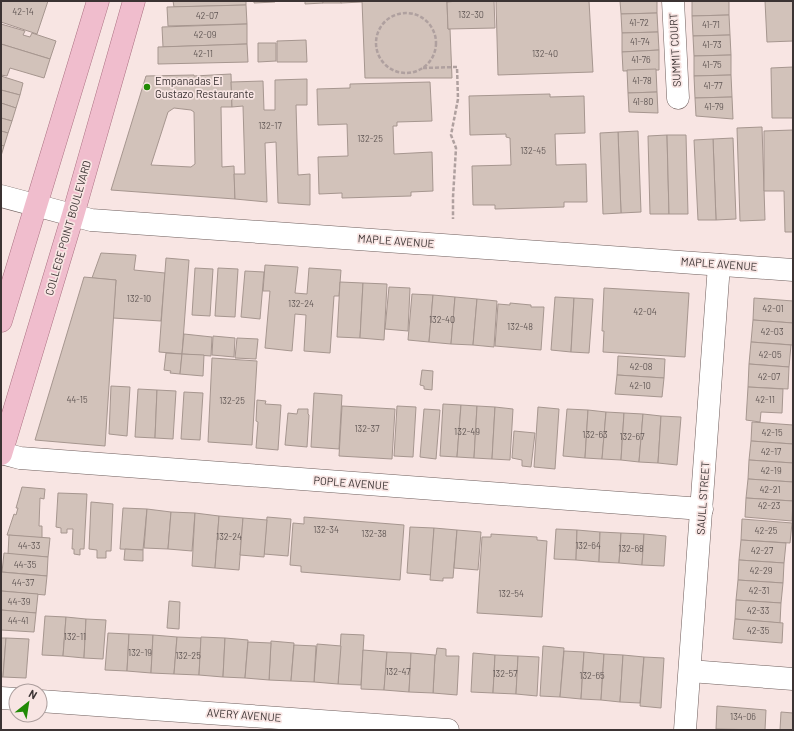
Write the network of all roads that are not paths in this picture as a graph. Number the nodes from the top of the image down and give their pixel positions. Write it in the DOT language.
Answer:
graph roads {
  1 [pos="98,1"];
  2 [pos="134,1"];
  3 [pos="673,1"];
  4 [pos="678,98"];
  5 [pos="1,196"];
  6 [pos="37,206"];
  7 [pos="73,215"];
  8 [pos="720,265"];
  9 [pos="793,270"];
  10 [pos="1,321"];
  11 [pos="1,453"];
  12 [pos="702,509"];
  13 [pos="690,672"];
  14 [pos="793,679"];
  15 [pos="48,702"];
  16 [pos="448,730"];
  17 [pos="685,730"];
  1 -- 6 [label="main road"];
  2 -- 7 [label="main road, COLLEGE POINT BOULEVARD"];
  3 -- 4 [label="street, SUMMIT COURT"];
  5 -- 6 [label="street, MAPLE AVENUE"];
  6 -- 7 [label="street, MAPLE AVENUE"];
  6 -- 10 [label="main road"];
  7 -- 8 [label="street, MAPLE AVENUE"];
  7 -- 11 [label="main road, COLLEGE POINT BOULEVARD"];
  8 -- 9 [label="street, MAPLE AVENUE"];
  8 -- 12 [label="street, SAULL STREET"];
  11 -- 12 [label="street, POPLE AVENUE"];
  12 -- 13 [label="street, SAULL STREET"];
  13 -- 14 [label="street"];
  13 -- 17 [label="street, SAULL STREET"];
  15 -- 16 [label="street, AVERY AVENUE"];
}
